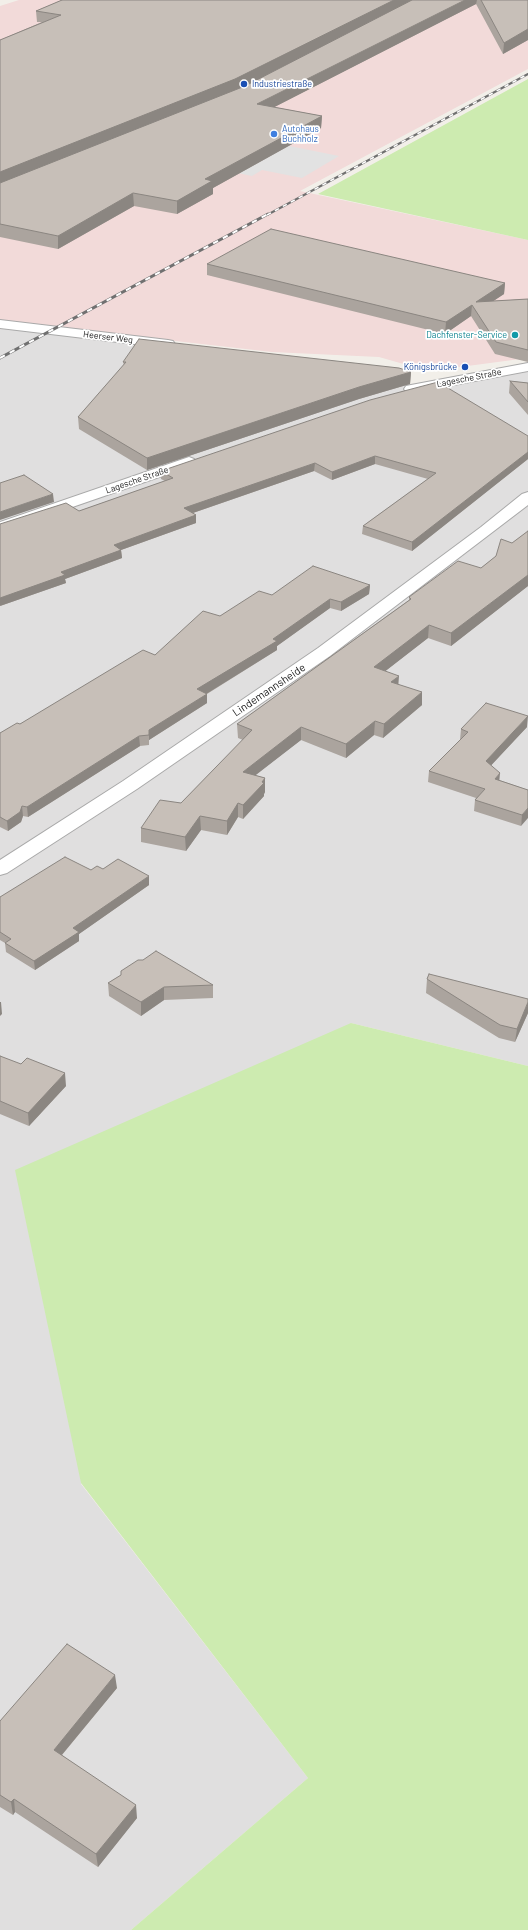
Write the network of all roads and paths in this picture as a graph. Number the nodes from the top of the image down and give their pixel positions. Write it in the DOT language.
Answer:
graph roads {
  1 [pos="0,324"];
  2 [pos="182,346"];
  3 [pos="528,366"];
  4 [pos="407,377"];
  5 [pos="428,385"];
  6 [pos="396,393"];
  7 [pos="200,458"];
  8 [pos="528,497"];
  9 [pos="0,527"];
  10 [pos="0,869"];
  1 -- 2 [label="street, Heerser Weg"];
  3 -- 5 [label="street, Lagesche Straße"];
  4 -- 5 [label="street"];
  5 -- 6 [label="street, Lagesche Straße"];
  7 -- 9 [label="street, Lagesche Straße"];
  8 -- 10 [label="street, Lindemannsheide"];
}
